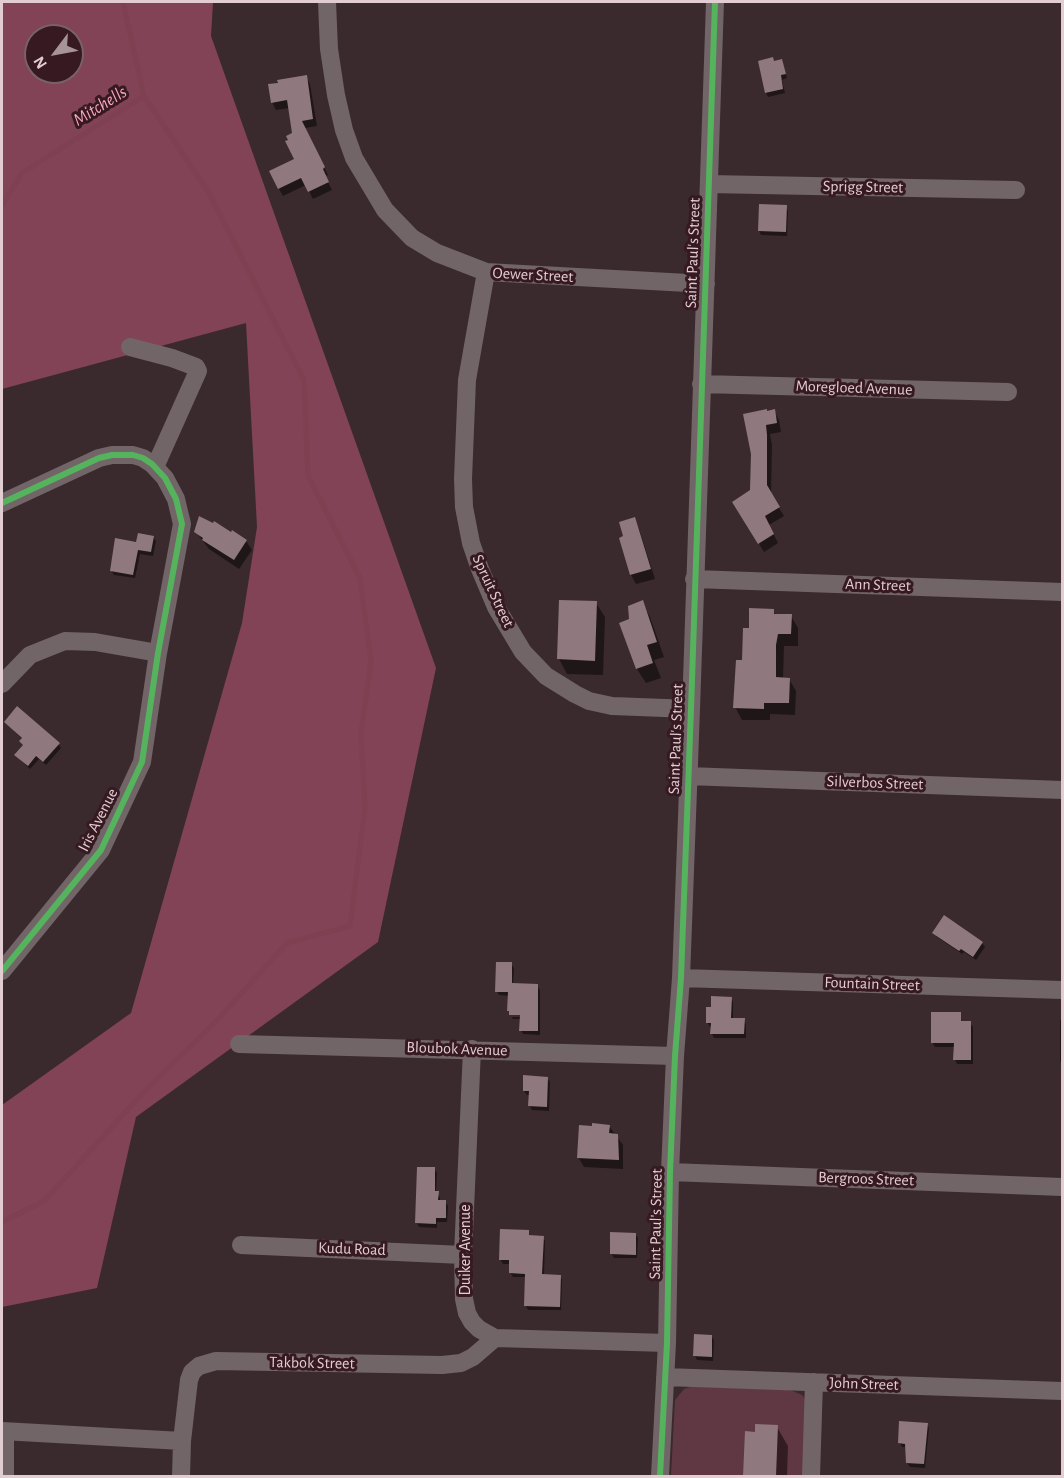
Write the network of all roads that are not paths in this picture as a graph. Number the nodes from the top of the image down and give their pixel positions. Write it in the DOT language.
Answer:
graph roads {
  1 [pos="327,2"];
  2 [pos="715,2"];
  3 [pos="709,184"];
  4 [pos="1016,190"];
  5 [pos="486,272"];
  6 [pos="706,284"];
  7 [pos="130,347"];
  8 [pos="701,384"];
  9 [pos="1008,392"];
  10 [pos="155,467"];
  11 [pos="2,503"];
  12 [pos="694,579"];
  13 [pos="1062,592"];
  14 [pos="158,652"];
  15 [pos="2,684"];
  16 [pos="691,708"];
  17 [pos="688,776"];
  18 [pos="1062,790"];
  19 [pos="2,971"];
  20 [pos="681,978"];
  21 [pos="1062,990"];
  22 [pos="239,1044"];
  23 [pos="472,1049"];
  24 [pos="675,1056"];
  25 [pos="670,1172"];
  26 [pos="1062,1186"];
  27 [pos="241,1245"];
  28 [pos="463,1255"];
  29 [pos="495,1338"];
  30 [pos="667,1343"];
  31 [pos="665,1377"];
  32 [pos="814,1382"];
  33 [pos="1062,1391"];
  34 [pos="3,1432"];
  35 [pos="182,1441"];
  36 [pos="5,1476"];
  37 [pos="181,1476"];
  38 [pos="660,1476"];
  39 [pos="811,1476"];
  1 -- 5 [label="street, Oewer Street"];
  2 -- 3 [label="street, Saint Paul's Street"];
  3 -- 4 [label="street, Sprigg Street"];
  3 -- 6 [label="street, Saint Paul's Street"];
  5 -- 6 [label="street, Oewer Street"];
  5 -- 16 [label="street, Spruit Street"];
  6 -- 8 [label="street, Saint Paul's Street"];
  7 -- 10 [label="street"];
  8 -- 9 [label="street, Moregloed Avenue"];
  8 -- 12 [label="street, Saint Paul's Street"];
  10 -- 11 [label="street"];
  10 -- 14 [label="street, Iris Avenue"];
  12 -- 13 [label="street, Ann Street"];
  12 -- 16 [label="street, Saint Paul's Street"];
  14 -- 15 [label="street"];
  14 -- 19 [label="street, Iris Avenue"];
  16 -- 17 [label="street, Saint Paul's Street"];
  17 -- 18 [label="street, Silverbos Street"];
  17 -- 20 [label="street, Saint Paul's Street"];
  20 -- 21 [label="street, Fountain Street"];
  20 -- 24 [label="street, Saint Paul's Street"];
  22 -- 23 [label="street, Bloubok Avenue"];
  23 -- 24 [label="street, Bloubok Avenue"];
  23 -- 28 [label="street, Duiker Avenue"];
  24 -- 25 [label="street, Saint Paul's Street"];
  25 -- 26 [label="street, Bergroos Street"];
  25 -- 30 [label="street, Saint Paul's Street"];
  27 -- 28 [label="street, Kudu Road"];
  28 -- 29 [label="street, Duiker Avenue"];
  29 -- 30 [label="street"];
  29 -- 35 [label="street, Takbok Street"];
  30 -- 31 [label="street, Saint Paul's Street"];
  31 -- 32 [label="street, John Street"];
  31 -- 38 [label="street, Saint Paul's Street"];
  32 -- 33 [label="street, John Street"];
  32 -- 39 [label="street"];
  34 -- 35 [label="street"];
  34 -- 36 [label="street"];
  35 -- 37 [label="street, Takbok Street"];
}
